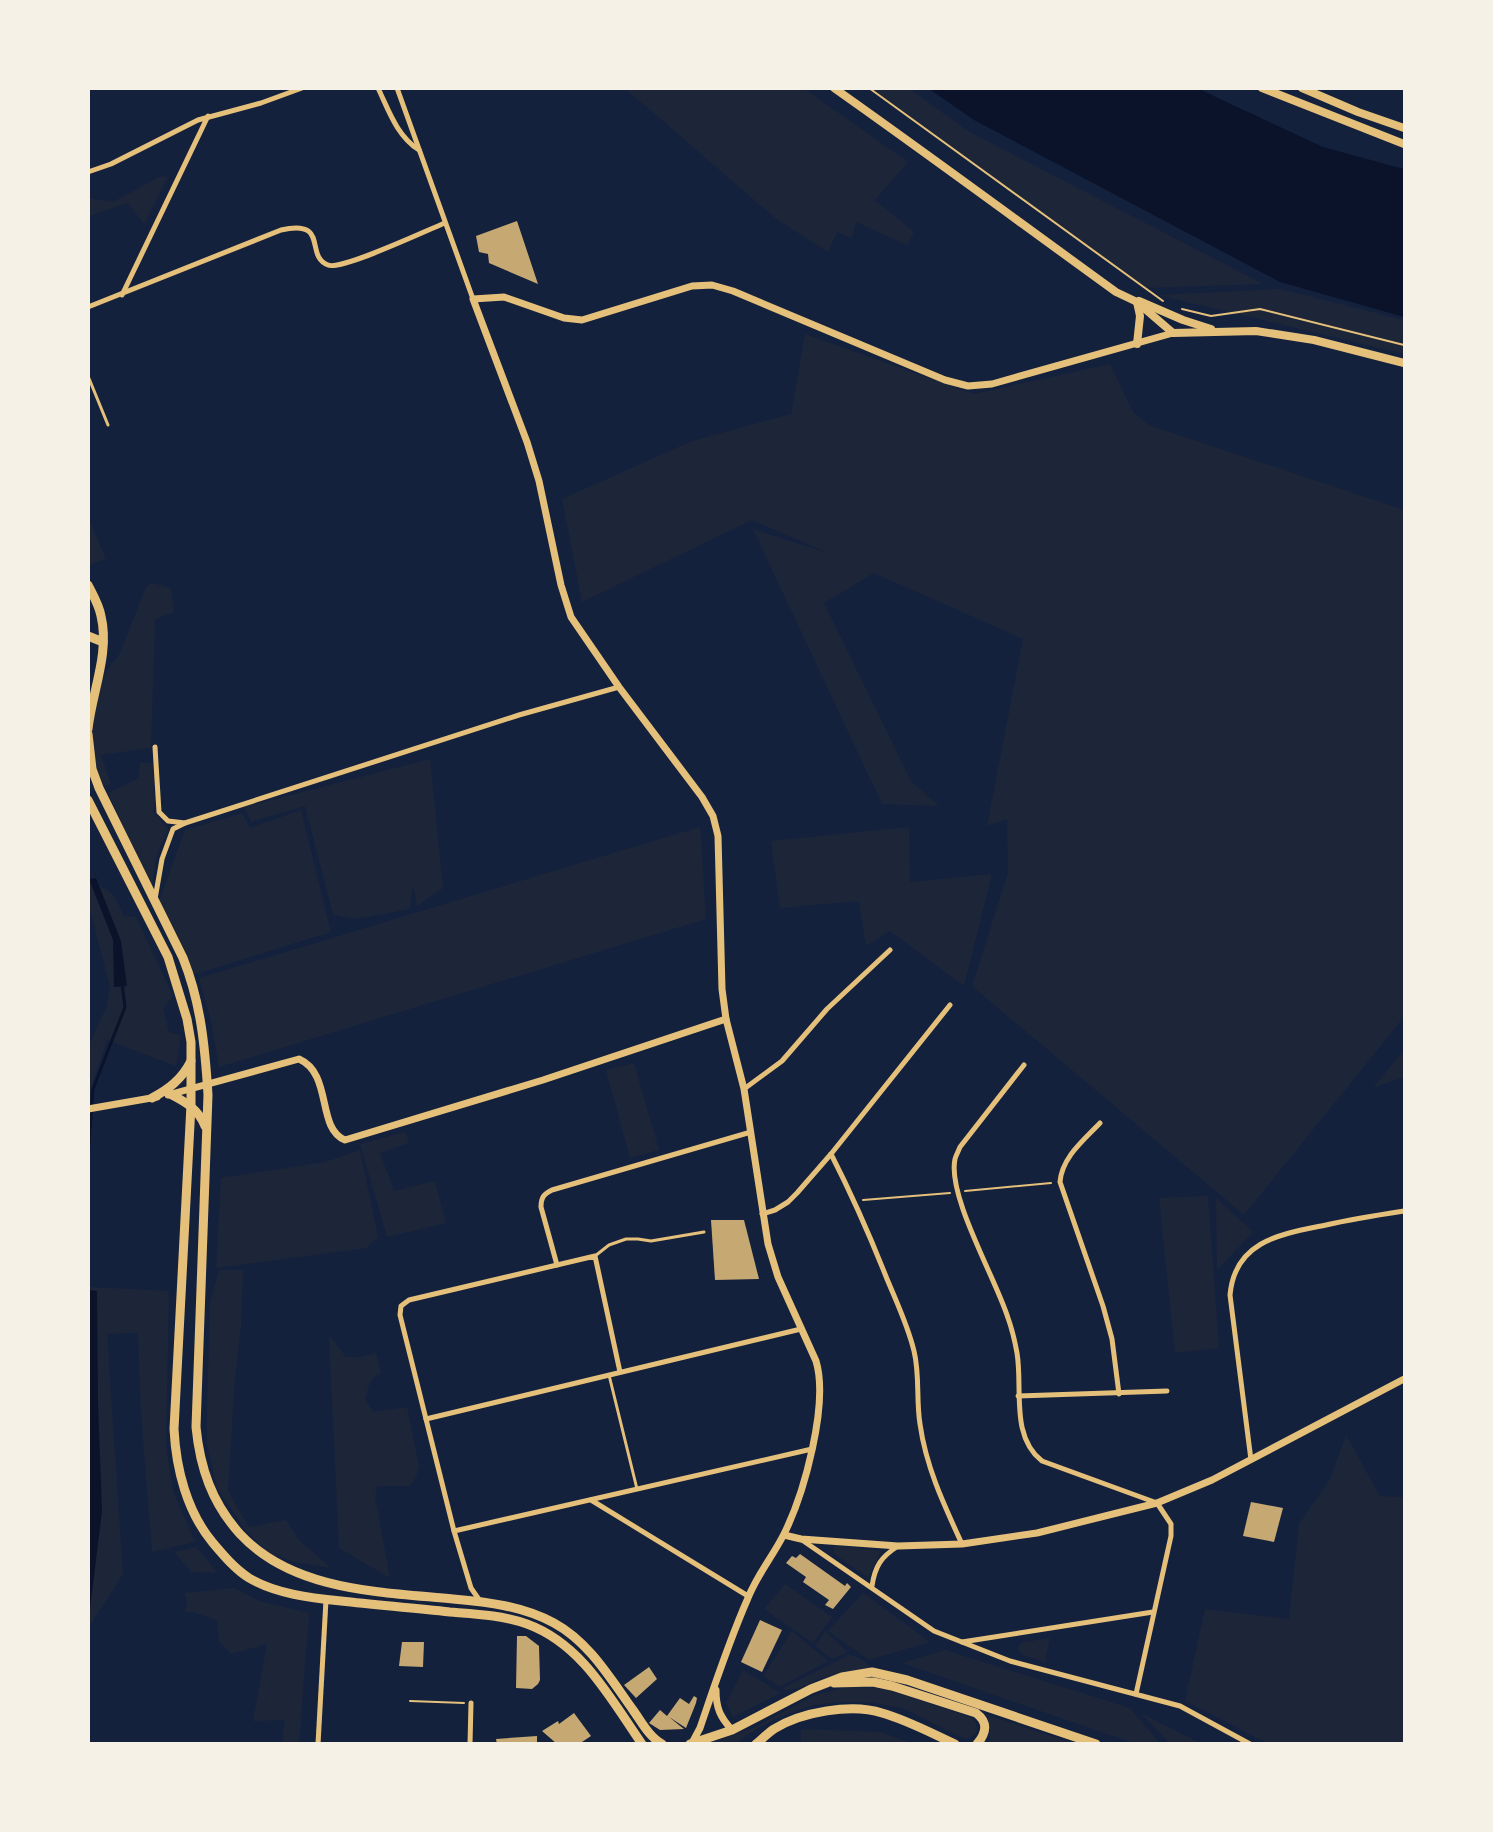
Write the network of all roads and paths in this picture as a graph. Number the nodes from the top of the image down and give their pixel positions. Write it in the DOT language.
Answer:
graph roads {
  1 [pos="302,88"];
  2 [pos="378,88"];
  3 [pos="397,88"];
  4 [pos="834,88"];
  5 [pos="869,88"];
  6 [pos="1262,88"];
  7 [pos="1302,88"];
  8 [pos="208,116"];
  9 [pos="1404,128"];
  10 [pos="1404,144"];
  11 [pos="418,150"];
  12 [pos="88,172"];
  13 [pos="445,223"];
  14 [pos="1116,292"];
  15 [pos="122,295"];
  16 [pos="473,299"];
  17 [pos="1137,302"];
  18 [pos="1170,306"];
  19 [pos="88,307"];
  20 [pos="1181,308"];
  21 [pos="1216,331"];
  22 [pos="1173,333"];
  23 [pos="1137,344"];
  24 [pos="1404,345"];
  25 [pos="1404,363"];
  26 [pos="88,376"];
  27 [pos="108,425"];
  28 [pos="88,585"];
  29 [pos="88,636"];
  30 [pos="103,642"];
  31 [pos="619,687"];
  32 [pos="88,729"];
  33 [pos="88,734"];
  34 [pos="155,747"];
  35 [pos="88,800"];
  36 [pos="185,823"];
  37 [pos="155,901"];
  38 [pos="890,950"];
  39 [pos="950,1005"];
  40 [pos="726,1019"];
  41 [pos="192,1059"];
  42 [pos="1024,1065"];
  43 [pos="207,1083"];
  44 [pos="191,1088"];
  45 [pos="744,1089"];
  46 [pos="170,1094"];
  47 [pos="152,1098"];
  48 [pos="191,1105"];
  49 [pos="88,1109"];
  50 [pos="1100,1123"];
  51 [pos="207,1131"];
  52 [pos="751,1132"];
  53 [pos="831,1154"];
  54 [pos="1404,1211"];
  55 [pos="762,1214"];
  56 [pos="704,1232"];
  57 [pos="595,1256"];
  58 [pos="557,1265"];
  59 [pos="801,1329"];
  60 [pos="620,1372"];
  61 [pos="609,1375"];
  62 [pos="1404,1379"];
  63 [pos="1167,1391"];
  64 [pos="1119,1394"];
  65 [pos="1018,1396"];
  66 [pos="426,1419"];
  67 [pos="812,1449"];
  68 [pos="1251,1460"];
  69 [pos="637,1489"];
  70 [pos="590,1500"];
  71 [pos="1157,1503"];
  72 [pos="454,1531"];
  73 [pos="784,1535"];
  74 [pos="801,1539"];
  75 [pos="962,1544"];
  76 [pos="898,1546"];
  77 [pos="872,1586"];
  78 [pos="748,1596"];
  79 [pos="326,1600"];
  80 [pos="480,1601"];
  81 [pos="1153,1612"];
  82 [pos="960,1642"];
  83 [pos="825,1683"];
  84 [pos="715,1684"];
  85 [pos="1136,1694"];
  86 [pos="410,1701"];
  87 [pos="471,1703"];
  88 [pos="732,1730"];
  89 [pos="318,1743"];
  90 [pos="470,1743"];
  91 [pos="642,1743"];
  92 [pos="662,1743"];
  93 [pos="691,1743"];
  94 [pos="756,1743"];
  95 [pos="955,1743"];
  96 [pos="977,1743"];
  97 [pos="1096,1743"];
  98 [pos="1250,1743"];
  1 -- 8 [label="street"];
  2 -- 11 [label="street"];
  3 -- 11 [label="street"];
  4 -- 14 [label="main road"];
  5 -- 18 [label="path"];
  6 -- 10 [label="main road"];
  7 -- 9 [label="main road"];
  8 -- 12 [label="street"];
  8 -- 15 [label="street"];
  11 -- 13 [label="street"];
  13 -- 15 [label="street"];
  13 -- 16 [label="street"];
  14 -- 17 [label="main road"];
  14 -- 21 [label="main road"];
  15 -- 19 [label="street"];
  16 -- 23 [label="street"];
  16 -- 31 [label="street"];
  17 -- 22 [label="main road"];
  17 -- 23 [label="main road"];
  20 -- 24 [label="path"];
  21 -- 22 [label="main road"];
  21 -- 25 [label="main road"];
  22 -- 23 [label="street"];
  26 -- 27 [label="lane"];
  28 -- 30 [label="main road"];
  29 -- 30 [label="main road"];
  30 -- 32 [label="main road"];
  31 -- 36 [label="street"];
  31 -- 40 [label="street"];
  33 -- 37 [label="main road"];
  34 -- 36 [label="street"];
  35 -- 41 [label="main road"];
  36 -- 37 [label="street"];
  37 -- 43 [label="main road"];
  38 -- 45 [label="street"];
  39 -- 53 [label="street"];
  40 -- 43 [label="street"];
  40 -- 45 [label="street"];
  41 -- 44 [label="main road"];
  41 -- 47 [label="main road"];
  42 -- 65 [label="street"];
  43 -- 44 [label="street"];
  43 -- 51 [label="main road"];
  44 -- 46 [label="street"];
  44 -- 48 [label="main road"];
  45 -- 52 [label="street"];
  46 -- 47 [label="street"];
  46 -- 48 [label="main road"];
  47 -- 49 [label="street"];
  48 -- 51 [label="main road"];
  48 -- 79 [label="main road"];
  50 -- 64 [label="street"];
  51 -- 80 [label="main road"];
  52 -- 55 [label="street"];
  52 -- 58 [label="street"];
  53 -- 55 [label="street"];
  53 -- 75 [label="street"];
  54 -- 68 [label="street"];
  55 -- 59 [label="street"];
  56 -- 57 [label="lane"];
  57 -- 58 [label="street"];
  57 -- 60 [label="street"];
  58 -- 66 [label="street"];
  59 -- 60 [label="street"];
  59 -- 67 [label="street"];
  60 -- 61 [label="street"];
  61 -- 66 [label="street"];
  61 -- 69 [label="lane"];
  62 -- 68 [label="street"];
  63 -- 64 [label="street"];
  64 -- 65 [label="street"];
  65 -- 71 [label="street"];
  66 -- 72 [label="street"];
  67 -- 69 [label="street"];
  67 -- 73 [label="street"];
  68 -- 71 [label="street"];
  69 -- 70 [label="street"];
  70 -- 72 [label="street"];
  70 -- 78 [label="street"];
  71 -- 75 [label="street"];
  71 -- 81 [label="street"];
  72 -- 80 [label="street"];
  73 -- 74 [label="street"];
  73 -- 78 [label="street"];
  74 -- 76 [label="street"];
  74 -- 77 [label="street"];
  75 -- 76 [label="street"];
  76 -- 77 [label="street"];
  77 -- 82 [label="street"];
  78 -- 84 [label="street"];
  79 -- 89 [label="street"];
  79 -- 91 [label="main road"];
  80 -- 92 [label="main road"];
  81 -- 82 [label="street"];
  81 -- 85 [label="street"];
  82 -- 85 [label="street"];
  83 -- 88 [label="main road"];
  83 -- 96 [label="main road"];
  83 -- 97 [label="main road"];
  84 -- 88 [label="street"];
  84 -- 93 [label="street"];
  85 -- 98 [label="street"];
  86 -- 87 [label="path"];
  87 -- 90 [label="street"];
  88 -- 93 [label="main road"];
  94 -- 95 [label="main road"];
}
